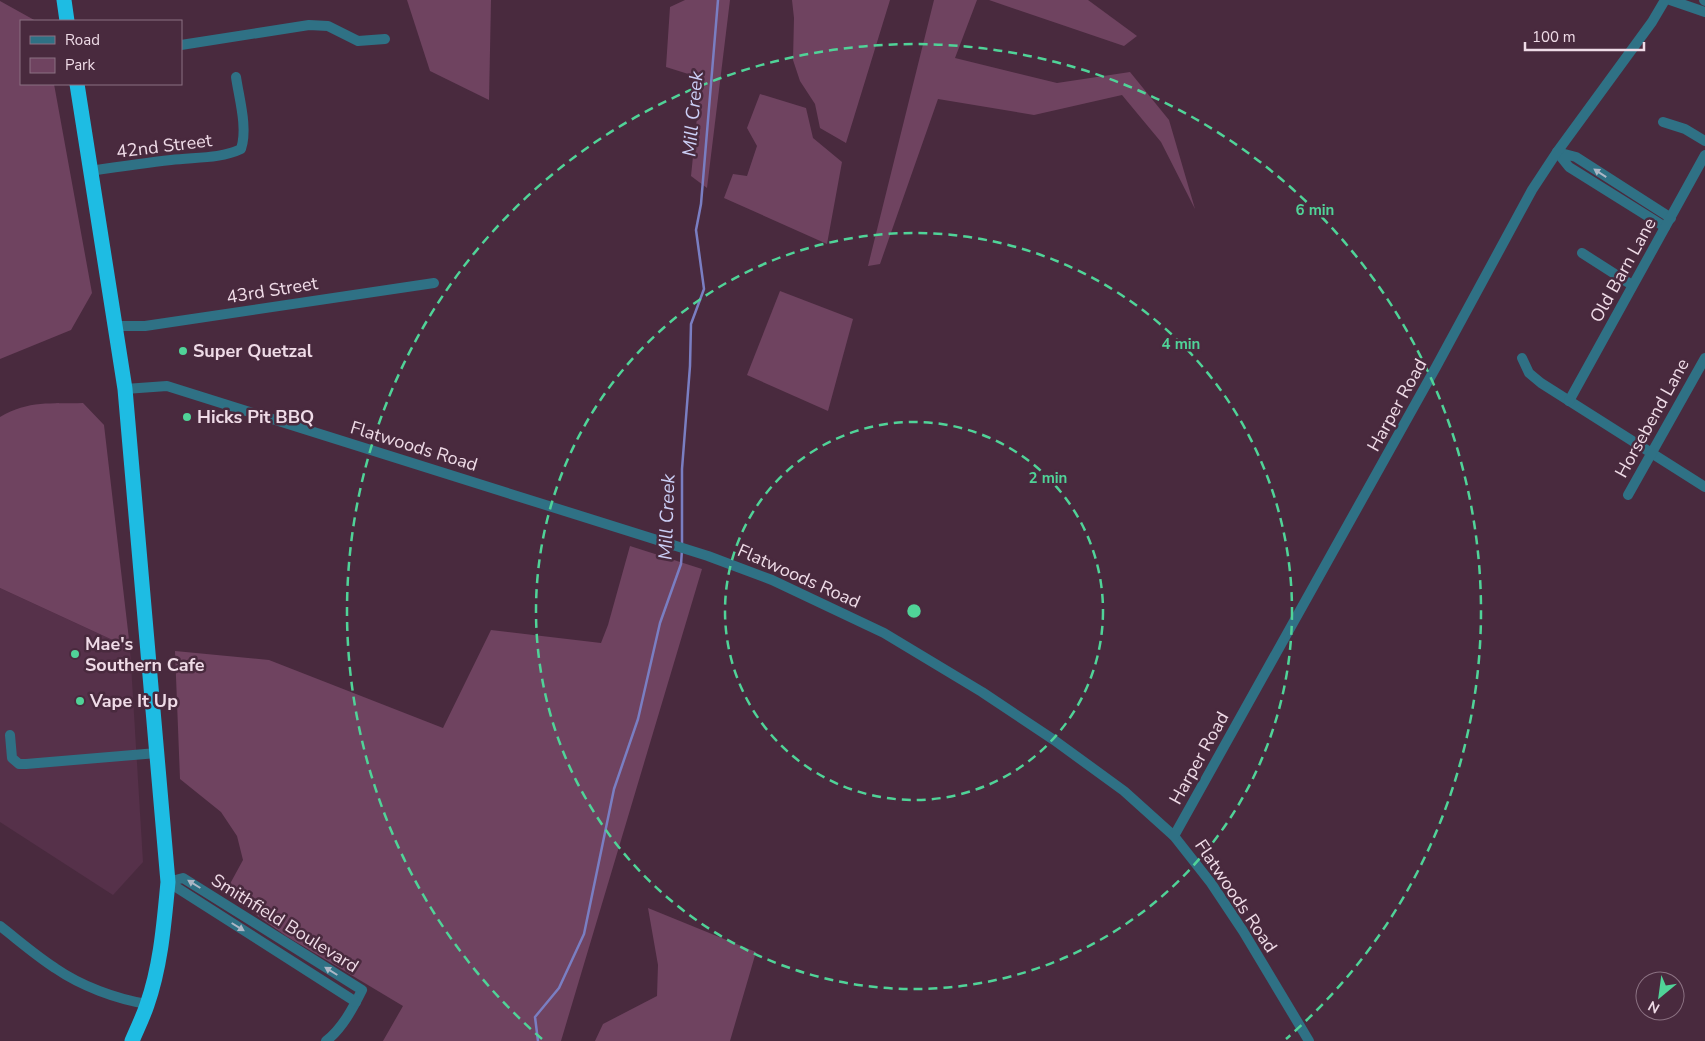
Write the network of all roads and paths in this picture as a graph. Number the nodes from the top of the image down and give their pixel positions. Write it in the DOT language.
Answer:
graph roads {
  1 [pos="64,0"];
  2 [pos="1665,0"];
  3 [pos="1670,0"];
  4 [pos="1705,12"];
  5 [pos="67,20"];
  6 [pos="385,39"];
  7 [pos="182,44"];
  8 [pos="236,77"];
  9 [pos="77,85"];
  10 [pos="1663,122"];
  11 [pos="1705,141"];
  12 [pos="1557,152"];
  13 [pos="1705,155"];
  14 [pos="90,172"];
  15 [pos="1615,182"];
  16 [pos="1609,192"];
  17 [pos="1671,218"];
  18 [pos="1665,227"];
  19 [pos="1582,252"];
  20 [pos="434,282"];
  21 [pos="1632,285"];
  22 [pos="115,326"];
  23 [pos="1522,358"];
  24 [pos="1705,358"];
  25 [pos="125,389"];
  26 [pos="1569,401"];
  27 [pos="1652,453"];
  28 [pos="1705,487"];
  29 [pos="1628,495"];
  30 [pos="10,735"];
  31 [pos="157,754"];
  32 [pos="1174,836"];
  33 [pos="168,882"];
  34 [pos="0,926"];
  35 [pos="147,1004"];
  36 [pos="132,1041"];
  37 [pos="326,1041"];
  38 [pos="1309,1041"];
  1 -- 5 [label="highway"];
  2 -- 12 [label="street, Harper Road"];
  3 -- 4 [label="street"];
  6 -- 7 [label="street"];
  8 -- 14 [label="street, 42nd Street"];
  9 -- 14 [label="highway"];
  10 -- 11 [label="street"];
  15 -- 12 [label="street, one-way"];
  12 -- 16 [label="street"];
  12 -- 32 [label="street, Harper Road"];
  13 -- 17 [label="street, Old Barn Lane"];
  14 -- 22 [label="highway"];
  15 -- 16 [label="street"];
  15 -- 17 [label="street"];
  16 -- 18 [label="street"];
  17 -- 18 [label="street, Old Barn Lane"];
  18 -- 21 [label="street, Old Barn Lane"];
  19 -- 21 [label="street"];
  20 -- 22 [label="street, 43rd Street"];
  21 -- 26 [label="street, Old Barn Lane"];
  22 -- 25 [label="highway"];
  23 -- 26 [label="street"];
  24 -- 27 [label="street, Horsebend Lane"];
  25 -- 31 [label="highway"];
  25 -- 32 [label="street, Flatwoods Road"];
  26 -- 27 [label="street"];
  27 -- 28 [label="street"];
  27 -- 29 [label="street, Horsebend Lane"];
  30 -- 31 [label="street"];
  31 -- 33 [label="highway"];
  32 -- 38 [label="street, Flatwoods Road"];
  33 -- 35 [label="highway"];
  33 -- 37 [label="street, Smithfield Boulevard"];
  34 -- 35 [label="street"];
  35 -- 36 [label="highway"];
}
